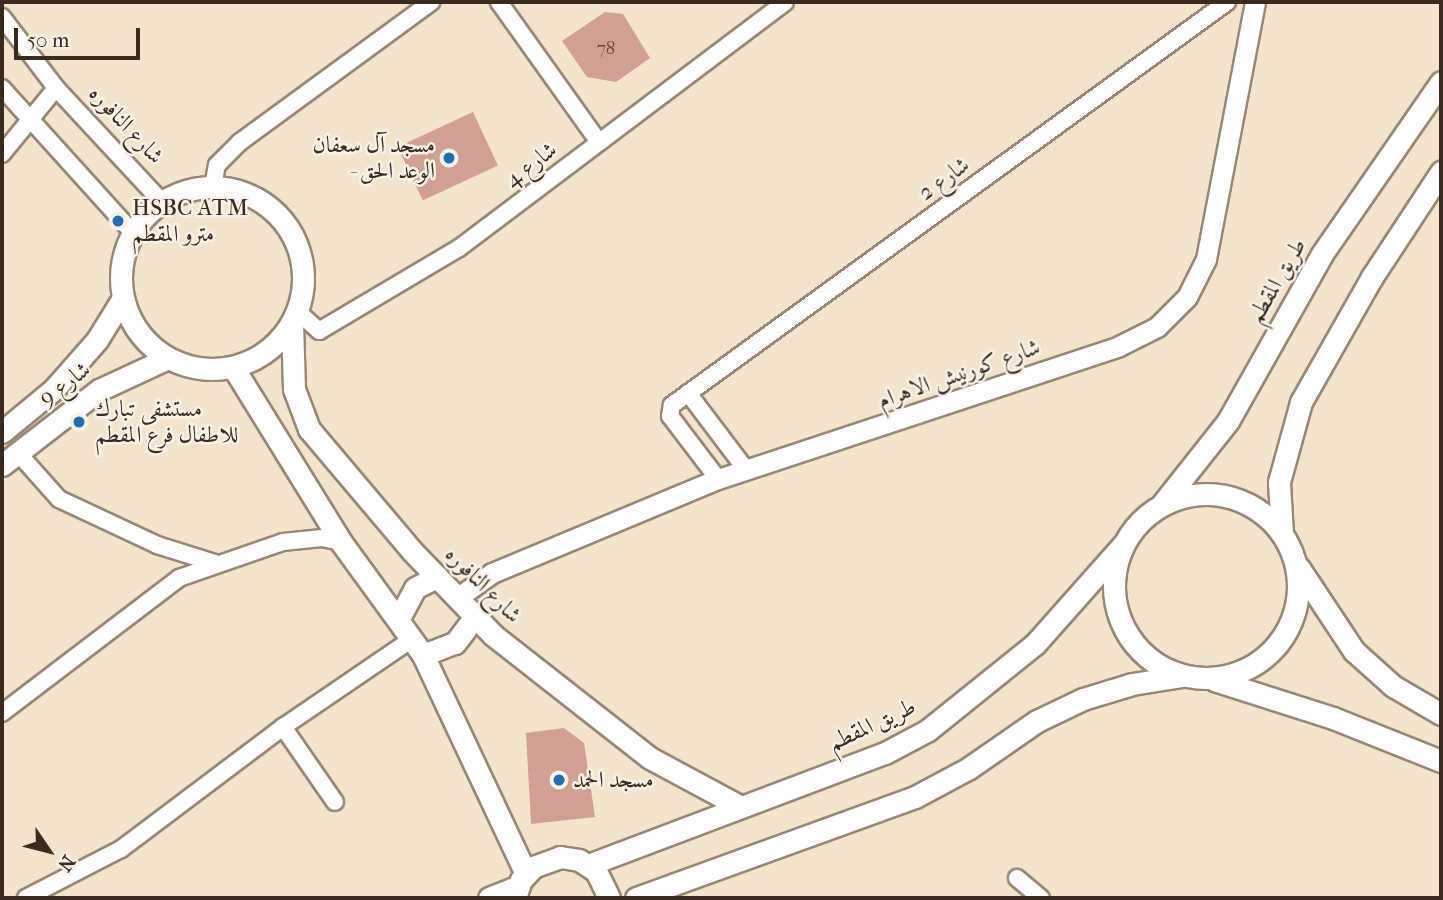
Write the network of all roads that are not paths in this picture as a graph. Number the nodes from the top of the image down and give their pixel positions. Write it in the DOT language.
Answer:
graph roads {
  1 [pos="431,2"];
  2 [pos="499,2"];
  3 [pos="785,2"];
  4 [pos="1227,2"];
  5 [pos="1255,2"];
  6 [pos="2,17"];
  7 [pos="1441,82"];
  8 [pos="2,88"];
  9 [pos="56,88"];
  10 [pos="26,119"];
  11 [pos="599,142"];
  12 [pos="2,154"];
  13 [pos="1441,172"];
  14 [pos="213,187"];
  15 [pos="162,202"];
  16 [pos="133,233"];
  17 [pos="122,298"];
  18 [pos="295,316"];
  19 [pos="168,359"];
  20 [pos="233,367"];
  21 [pos="688,393"];
  22 [pos="2,430"];
  23 [pos="10,459"];
  24 [pos="747,471"];
  25 [pos="718,480"];
  26 [pos="1160,506"];
  27 [pos="1282,533"];
  28 [pos="341,542"];
  29 [pos="1123,545"];
  30 [pos="1295,561"];
  31 [pos="215,563"];
  32 [pos="437,577"];
  33 [pos="457,598"];
  34 [pos="475,616"];
  35 [pos="398,620"];
  36 [pos="417,647"];
  37 [pos="1182,676"];
  38 [pos="1209,678"];
  39 [pos="2,713"];
  40 [pos="1441,714"];
  41 [pos="283,727"];
  42 [pos="1441,761"];
  43 [pos="335,802"];
  44 [pos="741,807"];
  45 [pos="588,865"];
  46 [pos="1017,878"];
  47 [pos="519,886"];
  48 [pos="26,898"];
  49 [pos="489,898"];
  50 [pos="610,898"];
  51 [pos="636,898"];
  52 [pos="1041,898"];
  1 -- 14 [label="street"];
  2 -- 11 [label="street"];
  3 -- 11 [label="street, شارع 4"];
  4 -- 21 [label="street, شارع 2"];
  5 -- 24 [label="street, شارع كورنيش الاهرام"];
  6 -- 9 [label="street, شارع النافوره"];
  7 -- 26 [label="main road, طريق المقطم"];
  8 -- 10 [label="street"];
  9 -- 10 [label="street"];
  9 -- 15 [label="street, شارع النافوره"];
  10 -- 12 [label="street"];
  10 -- 16 [label="street"];
  11 -- 18 [label="street, شارع 4"];
  13 -- 27 [label="main road"];
  14 -- 15 [label="main road"];
  14 -- 18 [label="main road"];
  15 -- 16 [label="main road"];
  16 -- 17 [label="main road"];
  17 -- 19 [label="main road"];
  17 -- 22 [label="main road, شارع 9"];
  18 -- 20 [label="main road"];
  18 -- 32 [label="main road, شارع النافوره"];
  19 -- 20 [label="main road"];
  19 -- 23 [label="main road, شارع 9"];
  20 -- 28 [label="main road"];
  21 -- 24 [label="street"];
  21 -- 25 [label="street, شارع 2"];
  23 -- 31 [label="street"];
  24 -- 25 [label="street, شارع كورنيش الاهرام"];
  25 -- 33 [label="street, شارع كورنيش الاهرام"];
  26 -- 27 [label="main road"];
  26 -- 29 [label="main road"];
  27 -- 30 [label="main road"];
  28 -- 31 [label="street"];
  28 -- 35 [label="main road"];
  29 -- 37 [label="main road"];
  29 -- 44 [label="main road, طريق المقطم"];
  30 -- 38 [label="main road"];
  30 -- 40 [label="main road"];
  31 -- 39 [label="street"];
  32 -- 33 [label="main road, شارع النافوره"];
  32 -- 35 [label="main road"];
  33 -- 34 [label="main road, شارع النافوره"];
  34 -- 36 [label="main road"];
  34 -- 44 [label="main road, شارع النافوره"];
  35 -- 36 [label="main road"];
  36 -- 41 [label="street"];
  36 -- 47 [label="main road"];
  37 -- 38 [label="main road"];
  37 -- 51 [label="main road"];
  38 -- 42 [label="main road"];
  41 -- 43 [label="street"];
  41 -- 48 [label="street"];
  44 -- 45 [label="main road, طريق المقطم"];
  45 -- 47 [label="main road"];
  45 -- 50 [label="main road"];
  46 -- 52 [label="street"];
  47 -- 49 [label="main road"];
}
